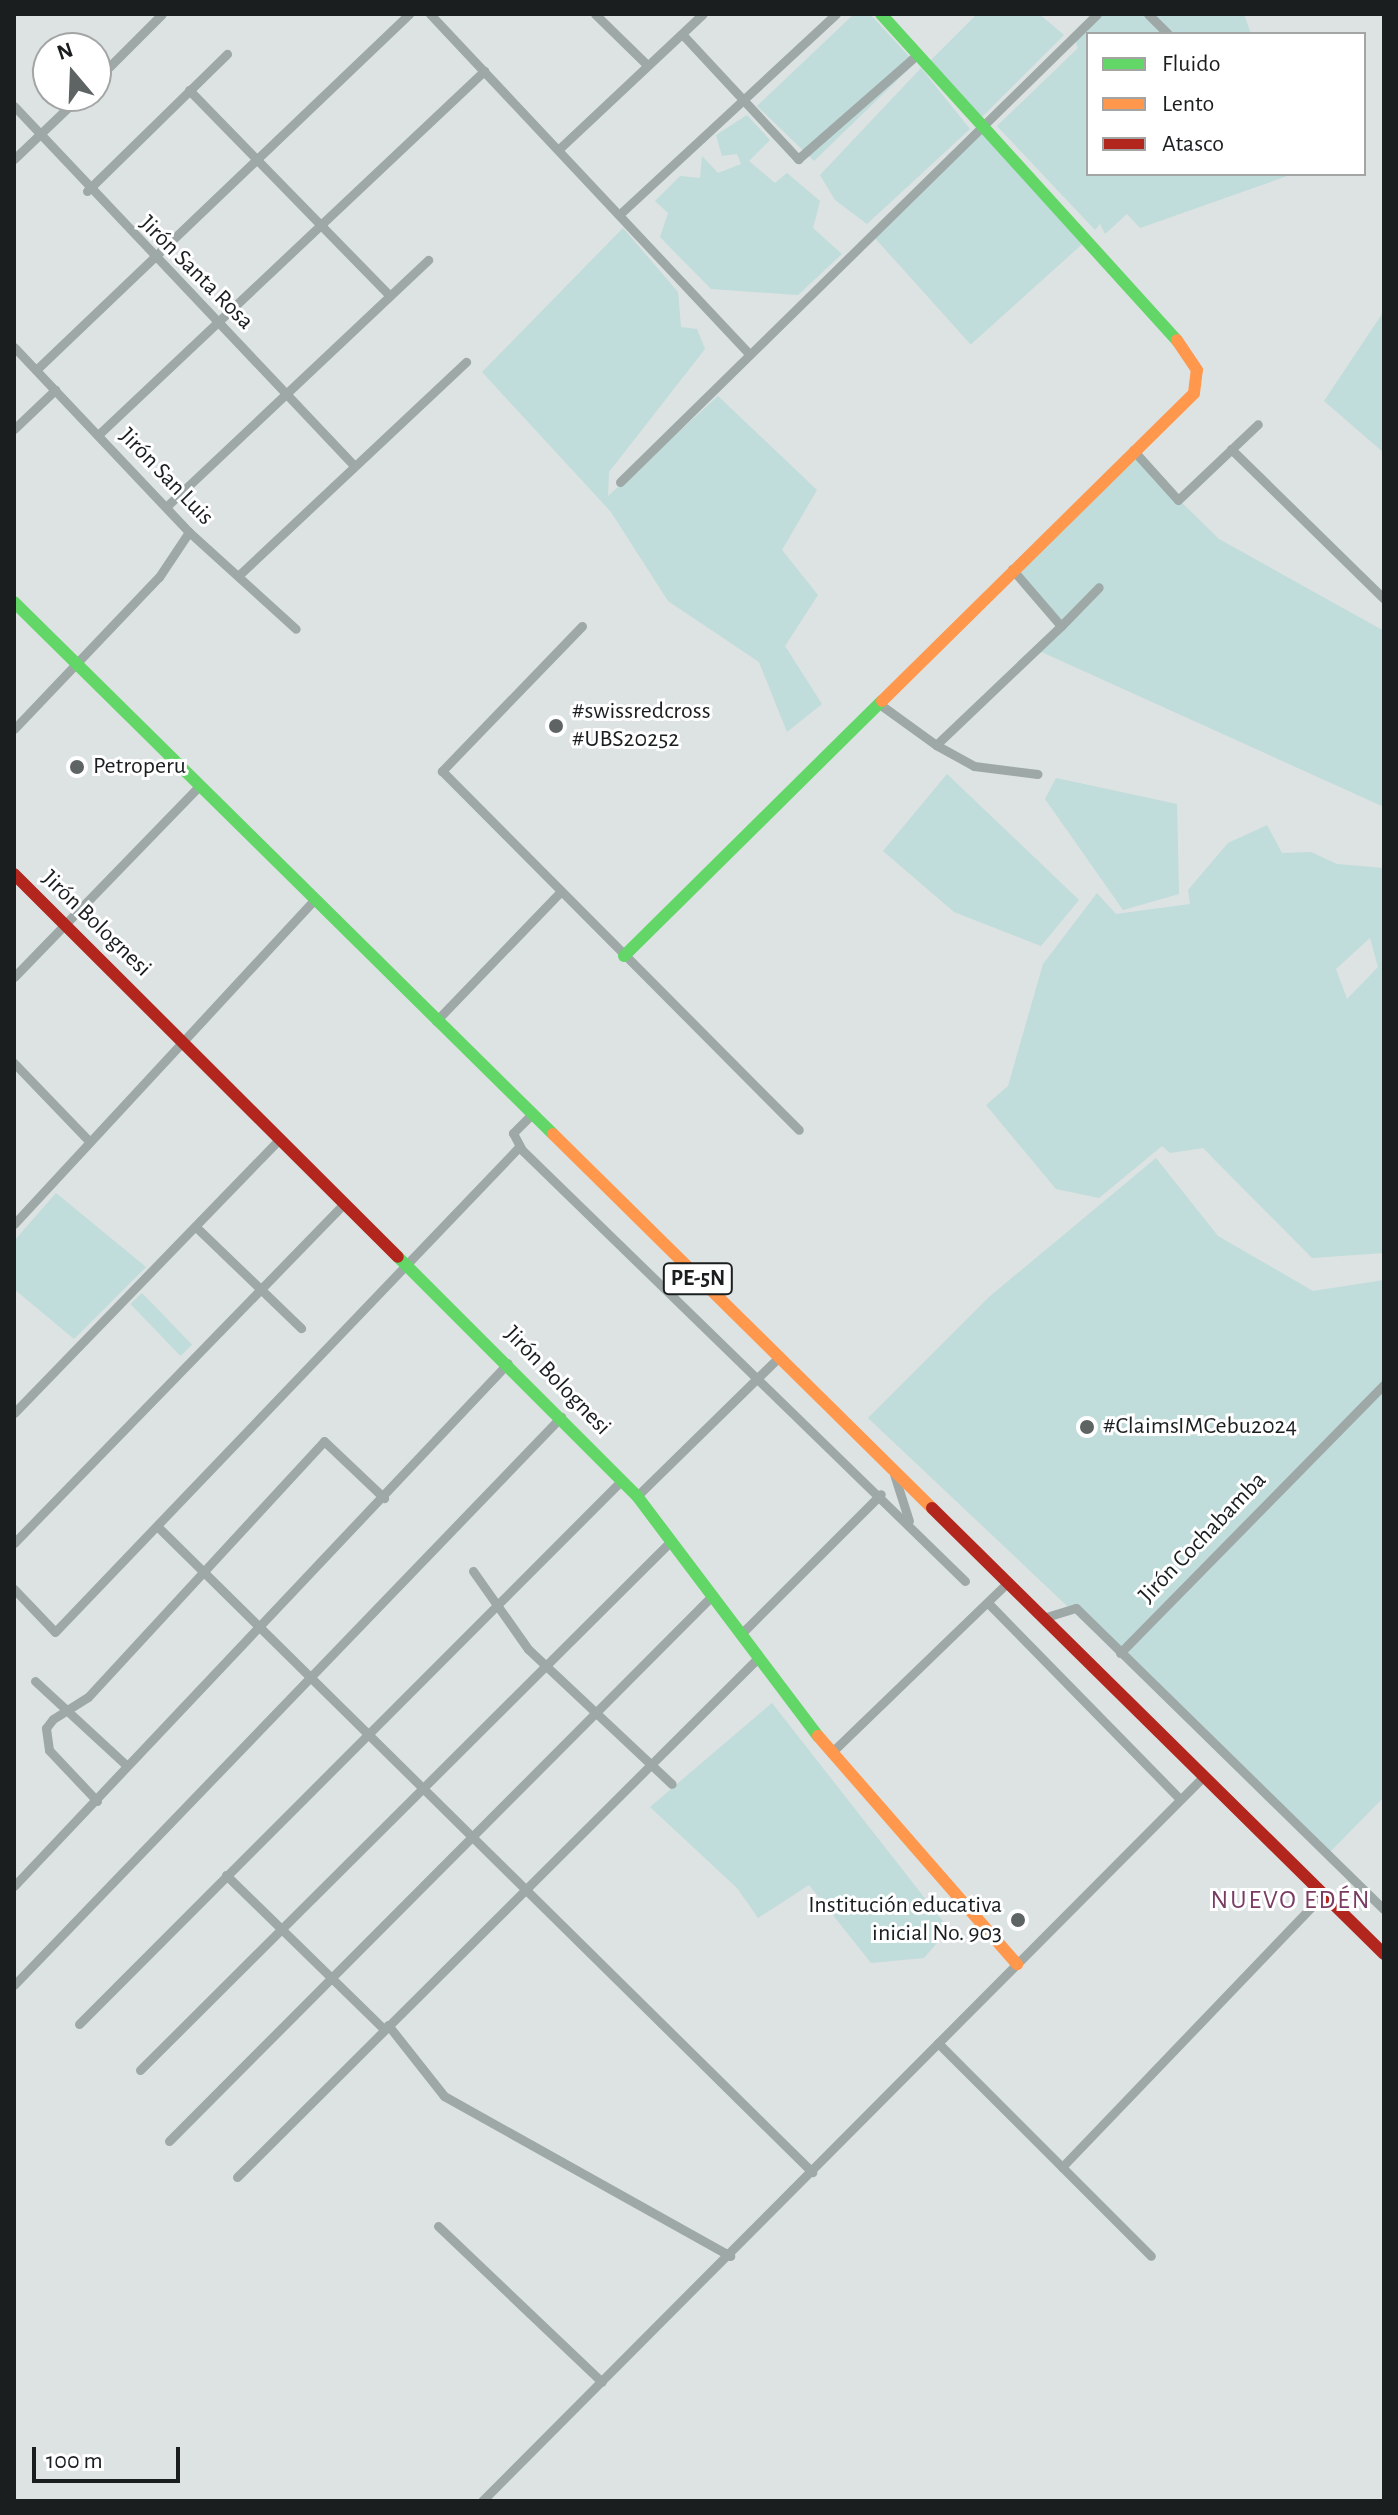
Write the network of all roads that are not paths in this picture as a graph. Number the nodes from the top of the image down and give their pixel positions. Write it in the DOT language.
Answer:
graph roads {
  1 [pos="162,14"];
  2 [pos="409,14"];
  3 [pos="430,14"];
  4 [pos="595,14"];
  5 [pos="703,14"];
  6 [pos="836,14"];
  7 [pos="881,14"];
  8 [pos="1097,14"];
  9 [pos="1148,14"];
  10 [pos="1166,32"];
  11 [pos="682,34"];
  12 [pos="227,54"];
  13 [pos="917,55"];
  14 [pos="112,64"];
  15 [pos="647,65"];
  16 [pos="484,71"];
  17 [pos="189,90"];
  18 [pos="744,104"];
  19 [pos="14,106"];
  20 [pos="64,112"];
  21 [pos="984,130"];
  22 [pos="42,134"];
  23 [pos="559,149"];
  24 [pos="14,159"];
  25 [pos="257,160"];
  26 [pos="87,191"];
  27 [pos="621,213"];
  28 [pos="323,227"];
  29 [pos="153,260"];
  30 [pos="428,260"];
  31 [pos="389,295"];
  32 [pos="219,326"];
  33 [pos="14,347"];
  34 [pos="749,354"];
  35 [pos="466,362"];
  36 [pos="36,370"];
  37 [pos="55,390"];
  38 [pos="282,392"];
  39 [pos="1258,424"];
  40 [pos="14,429"];
  41 [pos="98,435"];
  42 [pos="1231,449"];
  43 [pos="1133,450"];
  44 [pos="353,465"];
  45 [pos="620,482"];
  46 [pos="167,506"];
  47 [pos="189,532"];
  48 [pos="1012,569"];
  49 [pos="238,576"];
  50 [pos="1099,587"];
  51 [pos="1384,599"];
  52 [pos="14,602"];
  53 [pos="582,626"];
  54 [pos="1061,626"];
  55 [pos="296,629"];
  56 [pos="74,659"];
  57 [pos="878,703"];
  58 [pos="14,729"];
  59 [pos="936,745"];
  60 [pos="1038,774"];
  61 [pos="200,785"];
  62 [pos="14,874"];
  63 [pos="560,892"];
  64 [pos="314,900"];
  65 [pos="64,923"];
  66 [pos="624,956"];
  67 [pos="14,977"];
  68 [pos="436,1021"];
  69 [pos="183,1039"];
  70 [pos="14,1063"];
  71 [pos="532,1114"];
  72 [pos="799,1130"];
  73 [pos="88,1140"];
  74 [pos="279,1140"];
  75 [pos="519,1147"];
  76 [pos="344,1204"];
  77 [pos="14,1224"];
  78 [pos="196,1227"];
  79 [pos="409,1269"];
  80 [pos="257,1287"];
  81 [pos="301,1328"];
  82 [pos="778,1358"];
  83 [pos="508,1363"];
  84 [pos="758,1380"];
  85 [pos="1384,1384"];
  86 [pos="14,1413"];
  87 [pos="561,1417"];
  88 [pos="894,1474"];
  89 [pos="621,1481"];
  90 [pos="881,1494"];
  91 [pos="637,1496"];
  92 [pos="384,1498"];
  93 [pos="909,1522"];
  94 [pos="158,1527"];
  95 [pos="14,1543"];
  96 [pos="669,1543"];
  97 [pos="203,1570"];
  98 [pos="473,1571"];
  99 [pos="965,1581"];
  100 [pos="1008,1582"];
  101 [pos="14,1589"];
  102 [pos="709,1599"];
  103 [pos="989,1604"];
  104 [pos="497,1609"];
  105 [pos="1043,1618"];
  106 [pos="264,1627"];
  107 [pos="740,1635"];
  108 [pos="1120,1653"];
  109 [pos="758,1658"];
  110 [pos="546,1666"];
  111 [pos="312,1676"];
  112 [pos="35,1681"];
  113 [pos="67,1710"];
  114 [pos="595,1713"];
  115 [pos="371,1734"];
  116 [pos="831,1753"];
  117 [pos="650,1763"];
  118 [pos="127,1766"];
  119 [pos="1203,1777"];
  120 [pos="427,1784"];
  121 [pos="672,1784"];
  122 [pos="1180,1799"];
  123 [pos="97,1801"];
  124 [pos="473,1833"];
  125 [pos="226,1875"];
  126 [pos="14,1886"];
  127 [pos="525,1886"];
  128 [pos="1322,1896"];
  129 [pos="1384,1910"];
  130 [pos="280,1928"];
  131 [pos="1384,1954"];
  132 [pos="1017,1964"];
  133 [pos="329,1977"];
  134 [pos="14,1985"];
  135 [pos="79,2024"];
  136 [pos="386,2027"];
  137 [pos="938,2043"];
  138 [pos="140,2070"];
  139 [pos="169,2141"];
  140 [pos="1062,2167"];
  141 [pos="812,2172"];
  142 [pos="237,2177"];
  143 [pos="438,2226"];
  144 [pos="730,2256"];
  145 [pos="1151,2256"];
  146 [pos="602,2382"];
  147 [pos="482,2501"];
  1 -- 14 [label="street"];
  2 -- 25 [label="street"];
  3 -- 16 [label="street"];
  4 -- 15 [label="street"];
  5 -- 11 [label="street"];
  6 -- 18 [label="street"];
  7 -- 13 [label="main road"];
  8 -- 21 [label="street"];
  9 -- 10 [label="street"];
  11 -- 15 [label="street"];
  11 -- 18 [label="street"];
  12 -- 17 [label="street"];
  13 -- 18 [label="street"];
  13 -- 21 [label="main road"];
  15 -- 23 [label="street"];
  16 -- 23 [label="street"];
  16 -- 28 [label="street"];
  17 -- 25 [label="street"];
  17 -- 26 [label="street"];
  18 -- 27 [label="street"];
  19 -- 22 [label="street, Jirón Santa Rosa"];
  20 -- 22 [label="street"];
  21 -- 34 [label="street"];
  21 -- 43 [label="main road"];
  22 -- 24 [label="street"];
  22 -- 26 [label="street, Jirón Santa Rosa"];
  23 -- 27 [label="street"];
  25 -- 28 [label="street"];
  25 -- 29 [label="street"];
  26 -- 29 [label="street, Jirón Santa Rosa"];
  27 -- 34 [label="street"];
  28 -- 31 [label="street"];
  28 -- 32 [label="street"];
  29 -- 32 [label="street, Jirón Santa Rosa"];
  29 -- 36 [label="street"];
  30 -- 31 [label="street"];
  31 -- 38 [label="street"];
  32 -- 38 [label="street, Jirón Santa Rosa"];
  32 -- 41 [label="street"];
  33 -- 36 [label="street, Jirón San Luis"];
  34 -- 45 [label="street"];
  35 -- 44 [label="street"];
  36 -- 37 [label="street, Jirón San Luis"];
  37 -- 40 [label="street"];
  37 -- 41 [label="street, Jirón San Luis"];
  38 -- 44 [label="street, Jirón Santa Rosa"];
  38 -- 46 [label="street"];
  39 -- 42 [label="street"];
  41 -- 46 [label="street, Jirón San Luis"];
  42 -- 43 [label="street"];
  42 -- 51 [label="street"];
  43 -- 48 [label="main road"];
  44 -- 49 [label="street"];
  46 -- 47 [label="street, Jirón San Luis"];
  47 -- 49 [label="street, Jirón San Luis"];
  47 -- 56 [label="street"];
  48 -- 54 [label="street"];
  48 -- 57 [label="main road"];
  49 -- 55 [label="street, Jirón San Luis"];
  50 -- 54 [label="street"];
  52 -- 56 [label="main road, PE-5N"];
  53 -- 63 [label="street"];
  54 -- 59 [label="street"];
  56 -- 58 [label="street"];
  56 -- 61 [label="main road, PE-5N"];
  57 -- 59 [label="street"];
  57 -- 66 [label="main road"];
  59 -- 60 [label="street"];
  61 -- 64 [label="main road, PE-5N"];
  61 -- 65 [label="street"];
  62 -- 65 [label="main road, Jirón Bolognesi"];
  63 -- 66 [label="street"];
  63 -- 68 [label="street"];
  64 -- 68 [label="main road, PE-5N"];
  64 -- 69 [label="street"];
  65 -- 67 [label="street"];
  65 -- 69 [label="main road, Jirón Bolognesi"];
  66 -- 72 [label="street"];
  68 -- 71 [label="main road, PE-5N"];
  69 -- 73 [label="street"];
  69 -- 74 [label="main road, Jirón Bolognesi"];
  70 -- 73 [label="street"];
  71 -- 75 [label="street"];
  71 -- 82 [label="main road, PE-5N"];
  73 -- 77 [label="street"];
  74 -- 76 [label="main road, Jirón Bolognesi"];
  74 -- 78 [label="street"];
  75 -- 79 [label="street"];
  75 -- 84 [label="street"];
  76 -- 79 [label="main road, Jirón Bolognesi"];
  76 -- 80 [label="street"];
  78 -- 80 [label="street"];
  78 -- 86 [label="street"];
  79 -- 83 [label="main road, Jirón Bolognesi"];
  79 -- 94 [label="street"];
  80 -- 81 [label="street"];
  80 -- 95 [label="street"];
  82 -- 84 [label="street"];
  82 -- 88 [label="main road, PE-5N"];
  83 -- 87 [label="main road, Jirón Bolognesi"];
  83 -- 92 [label="street"];
  84 -- 90 [label="street"];
  84 -- 91 [label="street"];
  85 -- 108 [label="street, Jirón Cochabamba"];
  87 -- 89 [label="main road, Jirón Bolognesi"];
  87 -- 111 [label="street"];
  88 -- 93 [label="street"];
  88 -- 100 [label="main road, PE-5N"];
  89 -- 91 [label="main road, Jirón Bolognesi"];
  89 -- 104 [label="street"];
  90 -- 93 [label="street"];
  90 -- 107 [label="street"];
  91 -- 96 [label="main road, Jirón Bolognesi"];
  92 -- 97 [label="street"];
  92 -- 106 [label="street"];
  93 -- 99 [label="street"];
  94 -- 97 [label="street"];
  94 -- 101 [label="street"];
  96 -- 102 [label="main road, Jirón Bolognesi"];
  96 -- 110 [label="street"];
  97 -- 106 [label="street"];
  97 -- 113 [label="street"];
  98 -- 104 [label="street"];
  100 -- 103 [label="street"];
  100 -- 105 [label="main road, PE-5N"];
  102 -- 107 [label="main road, Jirón Bolognesi"];
  102 -- 114 [label="street"];
  103 -- 116 [label="street"];
  103 -- 122 [label="street"];
  104 -- 110 [label="street"];
  104 -- 115 [label="street"];
  105 -- 108 [label="street"];
  105 -- 119 [label="main road, PE-5N"];
  106 -- 111 [label="street"];
  106 -- 118 [label="street"];
  107 -- 109 [label="main road, Jirón Bolognesi"];
  108 -- 129 [label="street"];
  109 -- 116 [label="main road, Jirón Bolognesi"];
  109 -- 117 [label="street"];
  110 -- 114 [label="street"];
  110 -- 120 [label="street"];
  111 -- 115 [label="street"];
  111 -- 134 [label="street"];
  112 -- 113 [label="street"];
  113 -- 118 [label="street"];
  113 -- 123 [label="street"];
  114 -- 117 [label="street"];
  114 -- 124 [label="street"];
  115 -- 120 [label="street"];
  115 -- 125 [label="street"];
  116 -- 132 [label="main road, Jirón Bolognesi"];
  117 -- 121 [label="street"];
  117 -- 127 [label="street"];
  118 -- 123 [label="street"];
  119 -- 122 [label="street"];
  119 -- 128 [label="main road, PE-5N"];
  120 -- 124 [label="street"];
  120 -- 130 [label="street"];
  122 -- 132 [label="street"];
  123 -- 126 [label="street"];
  124 -- 127 [label="street"];
  124 -- 133 [label="street"];
  125 -- 130 [label="street"];
  125 -- 135 [label="street"];
  127 -- 136 [label="street"];
  127 -- 141 [label="street"];
  128 -- 131 [label="main road, PE-5N"];
  128 -- 140 [label="street"];
  130 -- 133 [label="street"];
  130 -- 138 [label="street"];
  132 -- 137 [label="street"];
  133 -- 136 [label="street"];
  133 -- 139 [label="street"];
  136 -- 142 [label="street"];
  136 -- 144 [label="street"];
  137 -- 140 [label="street"];
  137 -- 141 [label="street"];
  140 -- 145 [label="street"];
  141 -- 144 [label="street"];
  143 -- 146 [label="street"];
  144 -- 146 [label="street"];
  146 -- 147 [label="street"];
}
